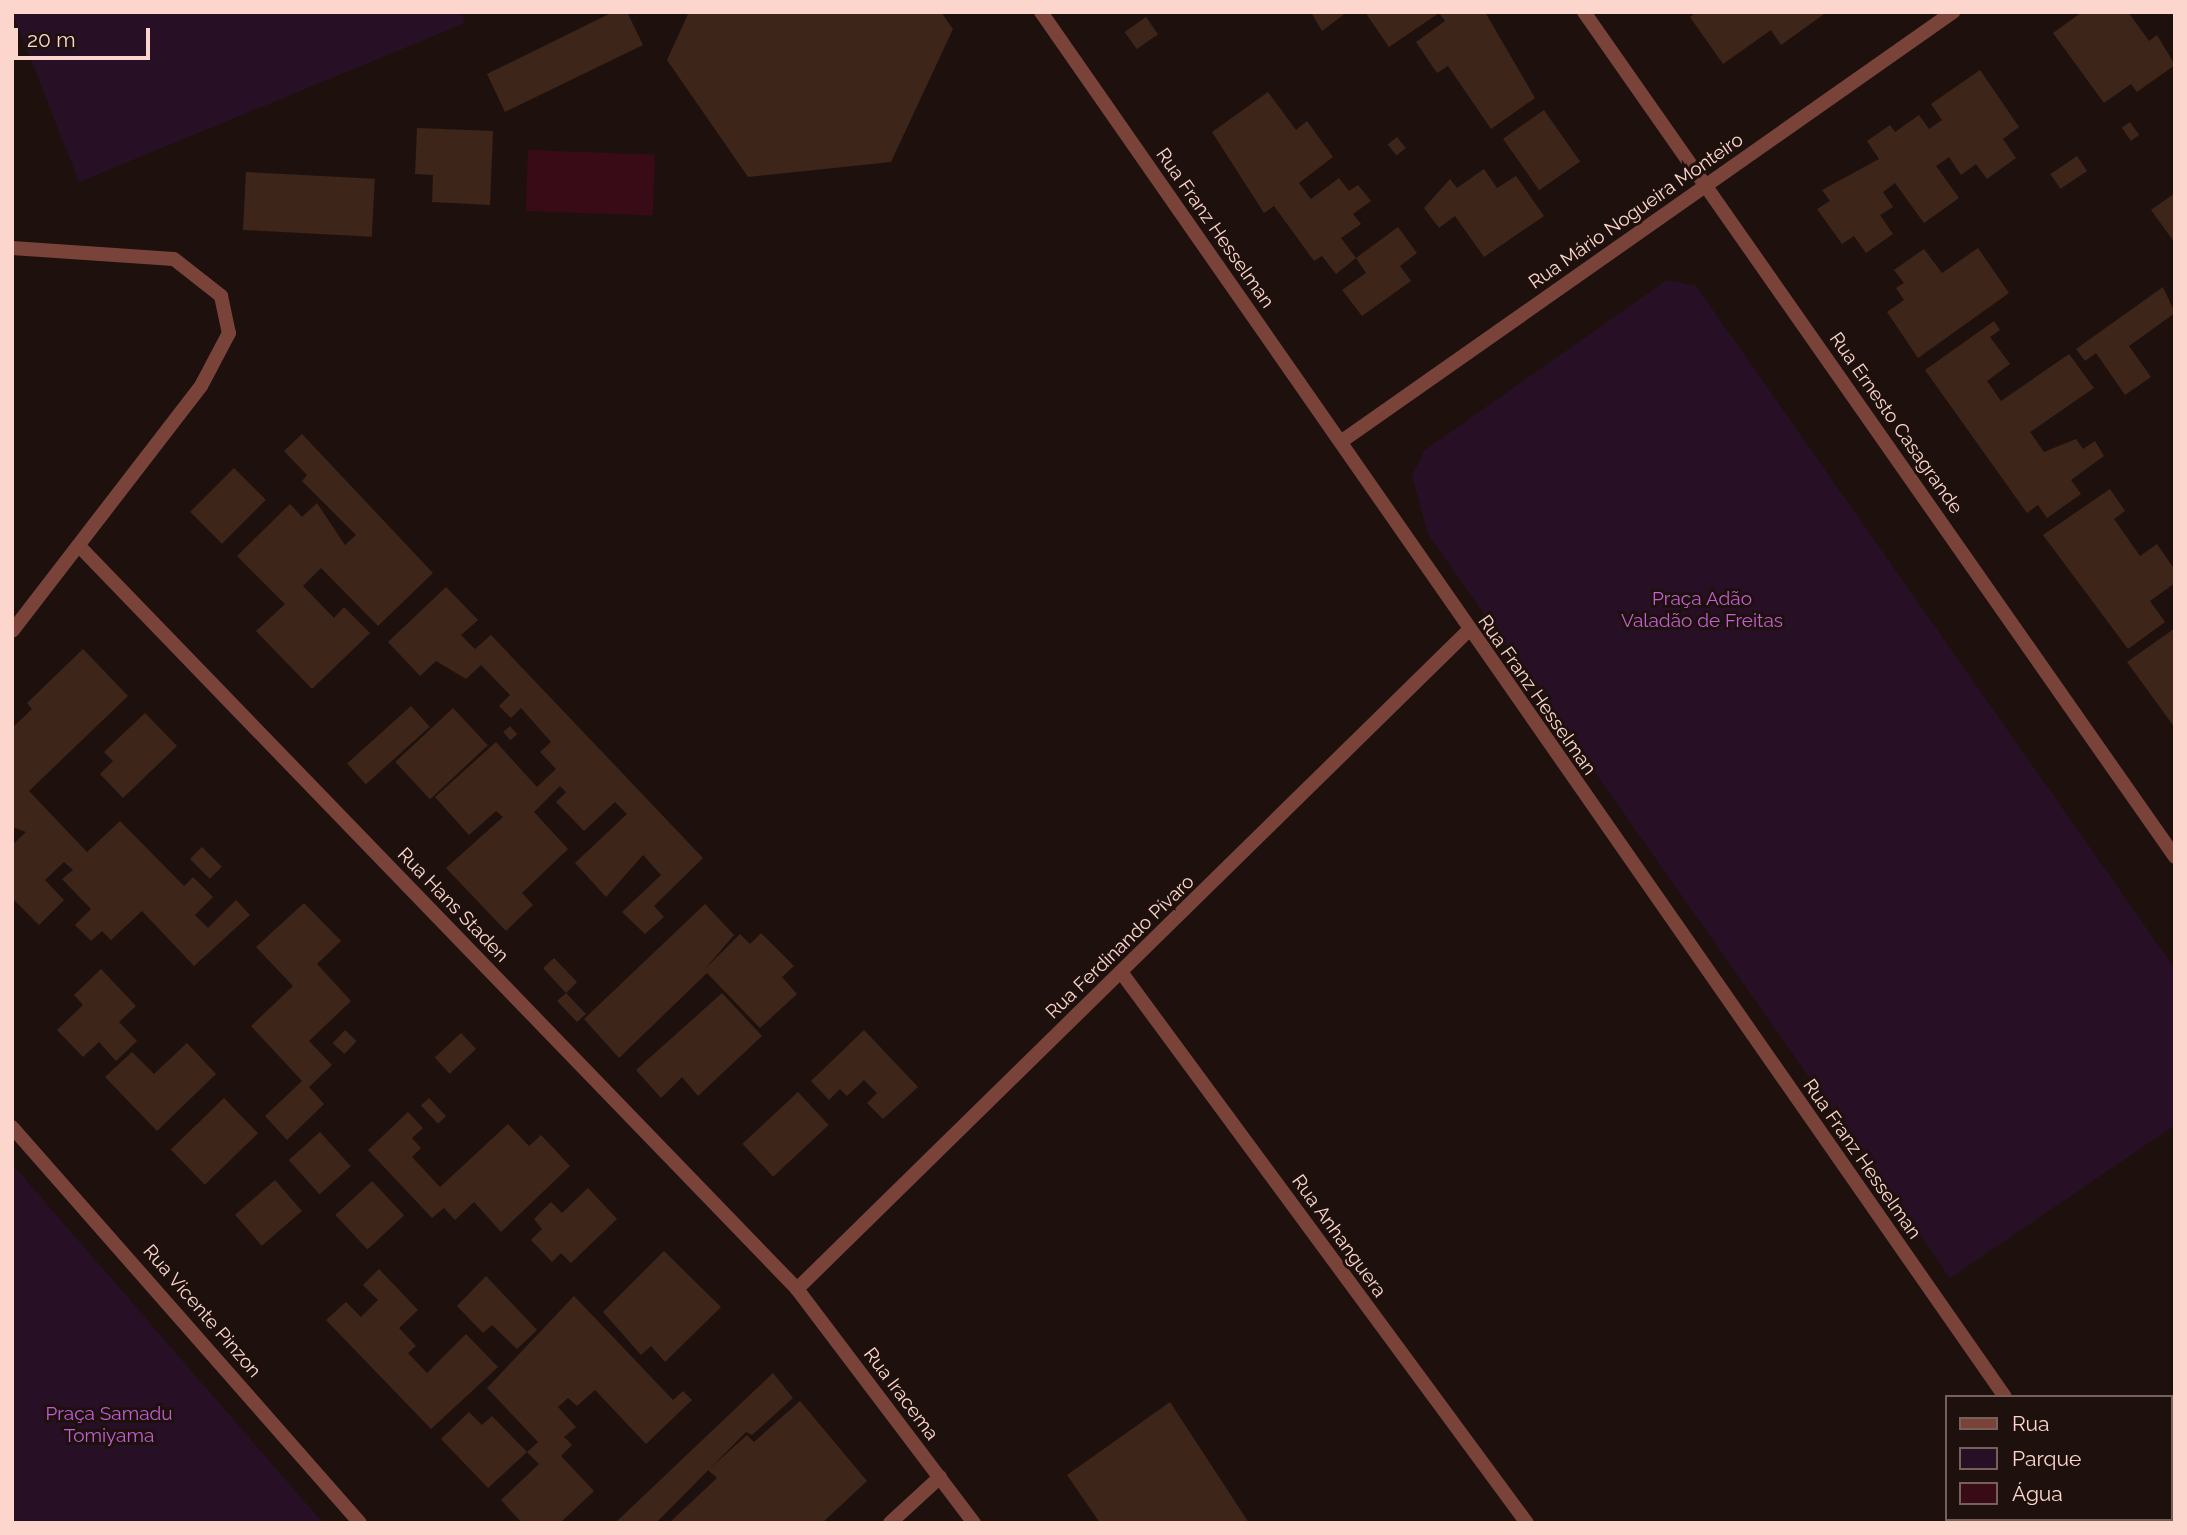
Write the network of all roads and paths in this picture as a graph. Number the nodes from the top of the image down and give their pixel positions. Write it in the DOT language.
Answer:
graph roads {
  1 [pos="1041,12"];
  2 [pos="1584,12"];
  3 [pos="1953,12"];
  4 [pos="1707,185"];
  5 [pos="12,248"];
  6 [pos="1342,441"];
  7 [pos="81,548"];
  8 [pos="12,631"];
  9 [pos="1468,632"];
  10 [pos="2175,857"];
  11 [pos="1121,972"];
  12 [pos="12,1127"];
  13 [pos="797,1289"];
  14 [pos="2004,1395"];
  15 [pos="940,1477"];
  16 [pos="360,1523"];
  17 [pos="890,1523"];
  18 [pos="974,1523"];
  19 [pos="1527,1523"];
  1 -- 6 [label="street, Rua Franz Hesselman"];
  2 -- 4 [label="street, Rua Ernesto Casagrande"];
  3 -- 4 [label="street, Rua Mário Nogueira Monteiro"];
  4 -- 6 [label="street, Rua Mário Nogueira Monteiro"];
  4 -- 10 [label="street, Rua Ernesto Casagrande"];
  5 -- 7 [label="street"];
  6 -- 9 [label="street, Rua Franz Hesselman"];
  7 -- 8 [label="street"];
  7 -- 13 [label="street, Rua Hans Staden"];
  9 -- 11 [label="street, Rua Ferdinando Pívaro"];
  9 -- 14 [label="street, Rua Franz Hesselman"];
  11 -- 13 [label="street, Rua Ferdinando Pívaro"];
  11 -- 19 [label="street, Rua Anhanguera"];
  12 -- 16 [label="street, Rua Vicente Pinzon"];
  13 -- 15 [label="street, Rua Iracema"];
  15 -- 17 [label="street"];
  15 -- 18 [label="street, Rua Iracema"];
}
